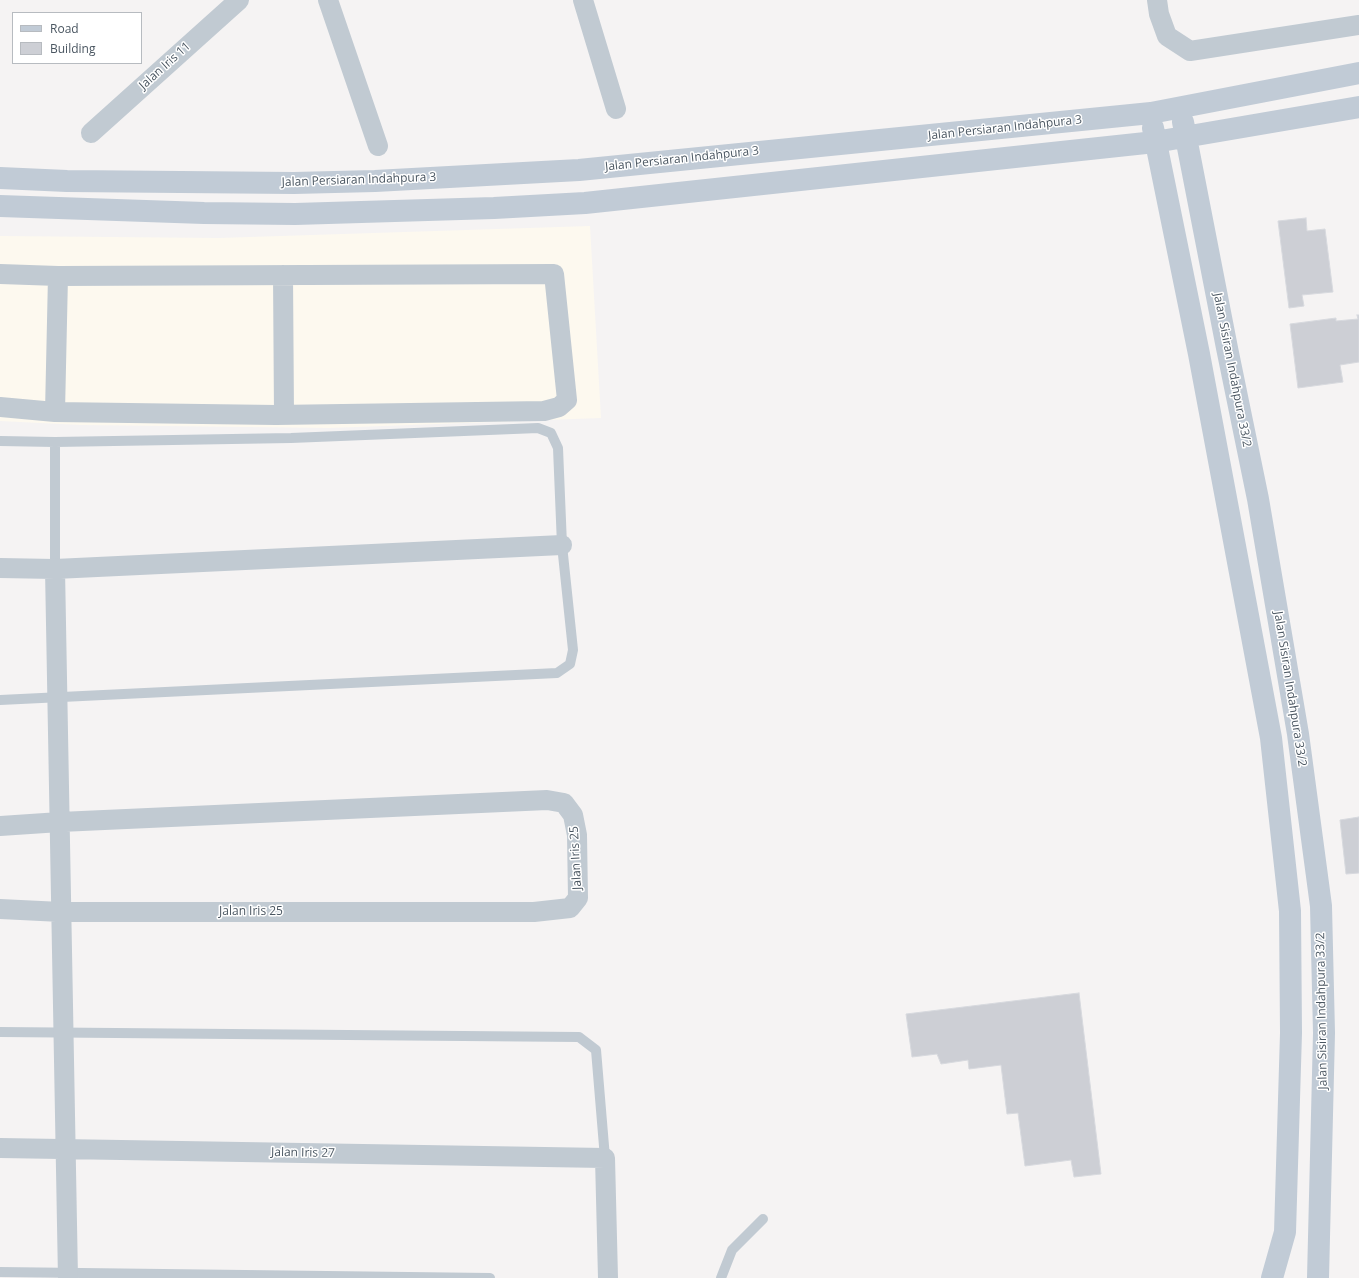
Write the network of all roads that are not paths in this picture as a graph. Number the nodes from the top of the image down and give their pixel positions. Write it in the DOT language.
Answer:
graph roads {
  1 [pos="239,0"];
  2 [pos="328,0"];
  3 [pos="583,0"];
  4 [pos="1157,0"];
  5 [pos="1359,24"];
  6 [pos="1359,73"];
  7 [pos="1359,107"];
  8 [pos="1181,108"];
  9 [pos="616,110"];
  10 [pos="1151,113"];
  11 [pos="91,133"];
  12 [pos="1185,136"];
  13 [pos="1155,142"];
  14 [pos="378,146"];
  15 [pos="0,178"];
  16 [pos="0,206"];
  17 [pos="0,274"];
  18 [pos="283,275"];
  19 [pos="58,276"];
  20 [pos="0,407"];
  21 [pos="56,412"];
  22 [pos="284,415"];
  23 [pos="0,441"];
  24 [pos="55,442"];
  25 [pos="562,545"];
  26 [pos="0,568"];
  27 [pos="55,569"];
  28 [pos="58,696"];
  29 [pos="0,700"];
  30 [pos="60,822"];
  31 [pos="0,826"];
  32 [pos="0,909"];
  33 [pos="61,912"];
  34 [pos="0,1032"];
  35 [pos="64,1033"];
  36 [pos="0,1148"];
  37 [pos="66,1149"];
  38 [pos="606,1158"];
  39 [pos="763,1219"];
  40 [pos="0,1272"];
  41 [pos="68,1276"];
  42 [pos="490,1278"];
  43 [pos="608,1278"];
  44 [pos="721,1278"];
  45 [pos="1272,1278"];
  46 [pos="1318,1278"];
  1 -- 11 [label="street, Jalan Iris 11"];
  2 -- 14 [label="street"];
  3 -- 9 [label="street"];
  4 -- 5 [label="street"];
  6 -- 8 [label="main road, Jalan Persiaran Indahpura 3"];
  7 -- 12 [label="main road"];
  8 -- 10 [label="main road, Jalan Persiaran Indahpura 3"];
  8 -- 12 [label="main road, Jalan Sisiran Indahpura 33/2"];
  10 -- 13 [label="main road"];
  10 -- 15 [label="main road, Jalan Persiaran Indahpura 3"];
  12 -- 13 [label="main road"];
  12 -- 46 [label="main road, Jalan Sisiran Indahpura 33/2"];
  13 -- 16 [label="main road"];
  13 -- 45 [label="main road"];
  17 -- 19 [label="street"];
  18 -- 19 [label="street"];
  18 -- 22 [label="street"];
  18 -- 22 [label="street"];
  19 -- 21 [label="street"];
  20 -- 21 [label="street"];
  21 -- 22 [label="street"];
  23 -- 24 [label="lane"];
  24 -- 25 [label="lane"];
  24 -- 27 [label="lane"];
  25 -- 27 [label="street"];
  25 -- 28 [label="lane"];
  26 -- 27 [label="street"];
  27 -- 28 [label="street"];
  28 -- 29 [label="lane"];
  28 -- 30 [label="street"];
  30 -- 31 [label="street, Jalan Iris 25"];
  30 -- 33 [label="street"];
  30 -- 33 [label="street, Jalan Iris 25"];
  32 -- 33 [label="street, Jalan Iris 25"];
  33 -- 35 [label="street"];
  34 -- 35 [label="lane"];
  35 -- 37 [label="street"];
  35 -- 38 [label="lane"];
  36 -- 37 [label="street, Jalan Iris 27"];
  37 -- 38 [label="street, Jalan Iris 27"];
  37 -- 41 [label="street"];
  38 -- 43 [label="street"];
  39 -- 44 [label="lane"];
  40 -- 41 [label="lane"];
  41 -- 42 [label="lane"];
}
